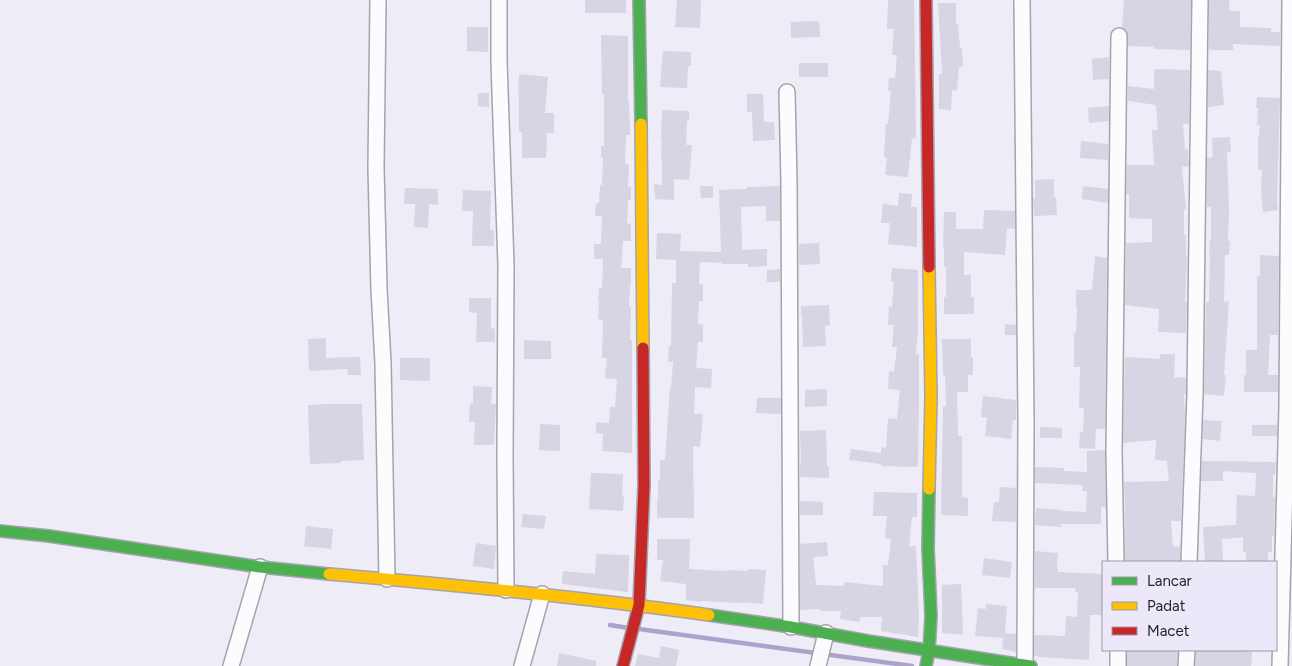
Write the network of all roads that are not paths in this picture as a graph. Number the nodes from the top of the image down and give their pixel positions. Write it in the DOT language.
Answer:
graph roads {
  1 [pos="378,0"];
  2 [pos="499,0"];
  3 [pos="639,0"];
  4 [pos="926,0"];
  5 [pos="1022,0"];
  6 [pos="1200,0"];
  7 [pos="1290,0"];
  8 [pos="1119,36"];
  9 [pos="788,92"];
  10 [pos="0,531"];
  11 [pos="1116,561"];
  12 [pos="1189,561"];
  13 [pos="260,567"];
  14 [pos="387,578"];
  15 [pos="506,590"];
  16 [pos="542,594"];
  17 [pos="639,605"];
  18 [pos="791,627"];
  19 [pos="824,639"];
  20 [pos="1118,651"];
  21 [pos="1187,651"];
  22 [pos="927,659"];
  23 [pos="819,665"];
  24 [pos="231,666"];
  25 [pos="522,666"];
  26 [pos="623,666"];
  27 [pos="1027,666"];
  28 [pos="1118,666"];
  29 [pos="1186,666"];
  30 [pos="1280,666"];
  1 -- 14 [label="street"];
  2 -- 15 [label="street"];
  3 -- 17 [label="street"];
  4 -- 22 [label="street"];
  5 -- 27 [label="street"];
  6 -- 12 [label="street"];
  7 -- 30 [label="street"];
  8 -- 11 [label="street"];
  9 -- 18 [label="street"];
  10 -- 13 [label="street"];
  13 -- 14 [label="street"];
  13 -- 24 [label="street"];
  14 -- 15 [label="street"];
  15 -- 16 [label="street"];
  16 -- 17 [label="street"];
  16 -- 25 [label="street"];
  17 -- 18 [label="street"];
  17 -- 26 [label="street"];
  18 -- 19 [label="street"];
  19 -- 22 [label="street"];
  19 -- 23 [label="street"];
  20 -- 28 [label="street"];
  21 -- 29 [label="street"];
  22 -- 27 [label="street"];
}
